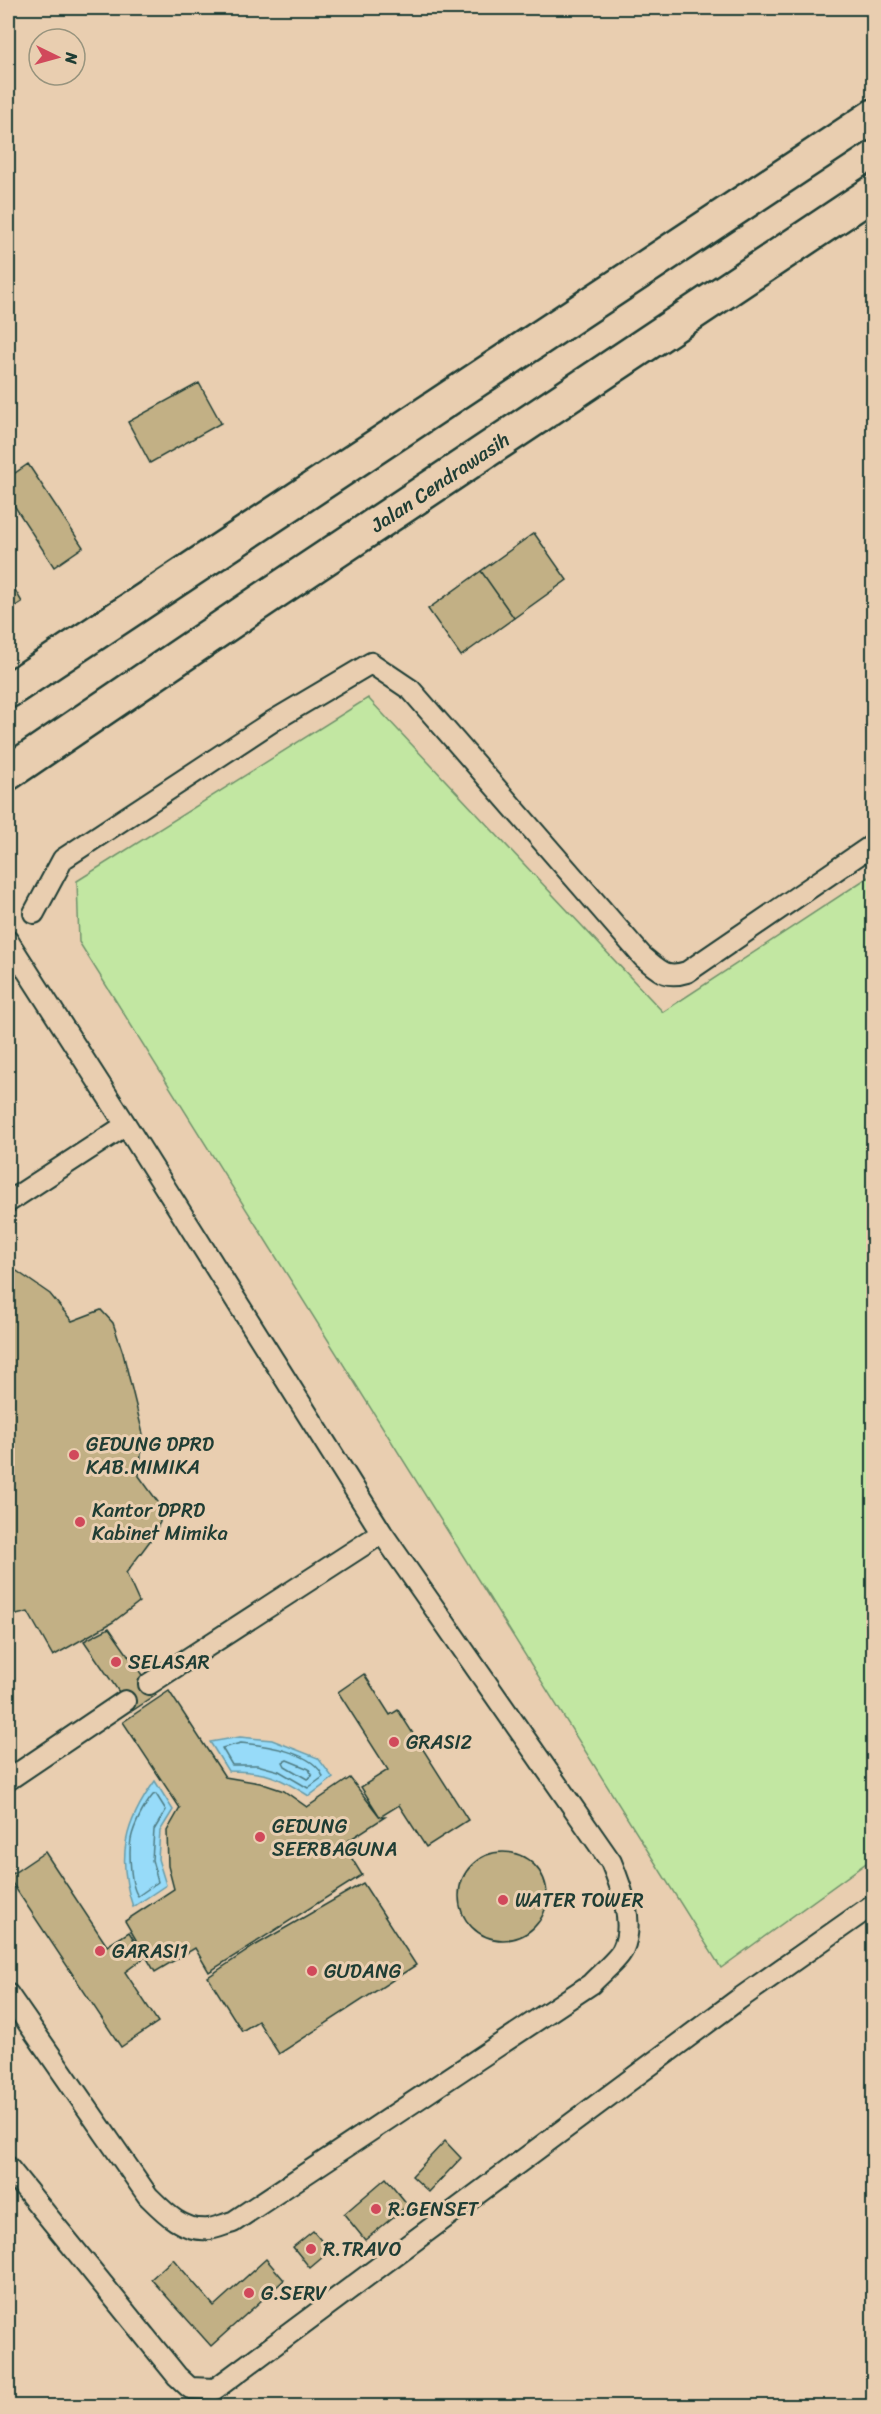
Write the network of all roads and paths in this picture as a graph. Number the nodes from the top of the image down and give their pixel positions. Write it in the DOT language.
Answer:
graph roads {
  1 [pos="873,116"];
  2 [pos="873,192"];
  3 [pos="8,691"];
  4 [pos="8,773"];
  5 [pos="873,844"];
  6 [pos="34,913"];
  7 [pos="8,941"];
  8 [pos="126,1125"];
  9 [pos="8,1202"];
  10 [pos="382,1533"];
  11 [pos="148,1684"];
  12 [pos="125,1701"];
  13 [pos="8,1780"];
  14 [pos="873,1904"];
  15 [pos="8,1994"];
  16 [pos="8,2167"];
  1 -- 3 [label="main road"];
  2 -- 4 [label="main road, Jalan Cendrawasih"];
  5 -- 6 [label="lane"];
  7 -- 8 [label="lane"];
  8 -- 9 [label="lane"];
  8 -- 10 [label="lane"];
  10 -- 11 [label="lane"];
  10 -- 15 [label="lane"];
  12 -- 13 [label="lane"];
  14 -- 16 [label="lane"];
}
